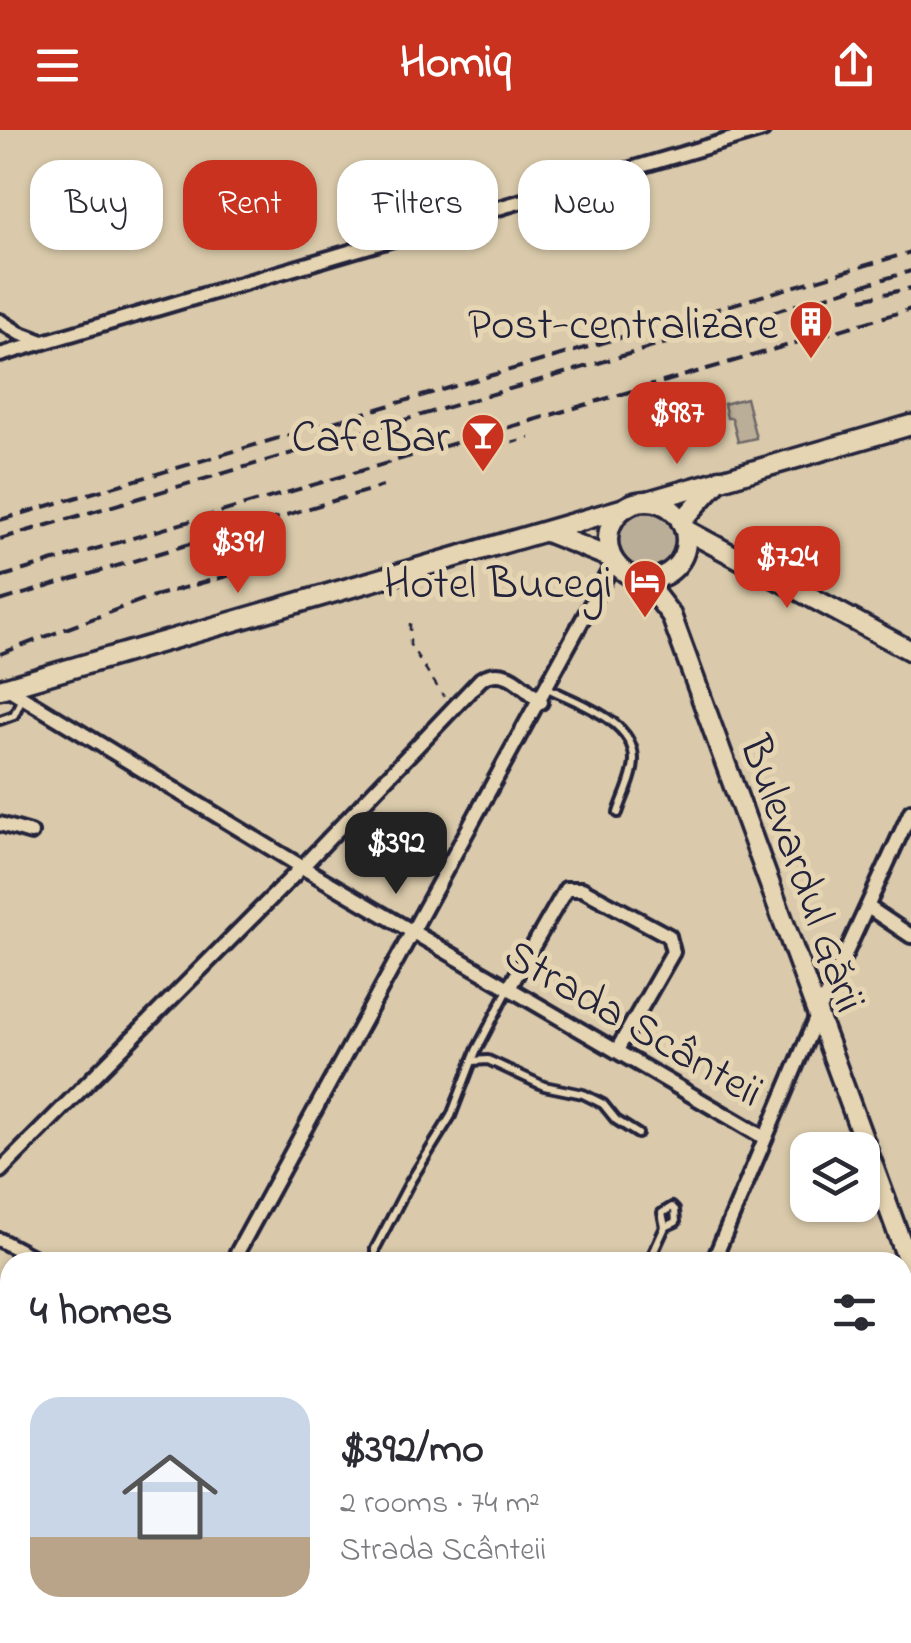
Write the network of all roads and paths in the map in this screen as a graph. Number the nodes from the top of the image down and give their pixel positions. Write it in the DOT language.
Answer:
graph roads {
  1 [pos="763,130"];
  2 [pos="0,321"];
  3 [pos="46,342"];
  4 [pos="0,355"];
  5 [pos="911,424"];
  6 [pos="530,438"];
  7 [pos="497,448"];
  8 [pos="720,478"];
  9 [pos="648,502"];
  10 [pos="625,508"];
  11 [pos="683,526"];
  12 [pos="545,532"];
  13 [pos="613,560"];
  14 [pos="670,572"];
  15 [pos="643,579"];
  16 [pos="671,615"];
  17 [pos="410,623"];
  18 [pos="911,651"];
  19 [pos="548,688"];
  20 [pos="9,692"];
  21 [pos="540,702"];
  22 [pos="452,709"];
  23 [pos="0,720"];
  24 [pos="911,810"];
  25 [pos="618,813"];
  26 [pos="0,824"];
  27 [pos="31,834"];
  28 [pos="302,866"];
  29 [pos="868,908"];
  30 [pos="413,932"];
  31 [pos="911,936"];
  32 [pos="509,988"];
  33 [pos="817,1016"];
  34 [pos="482,1040"];
  35 [pos="618,1050"];
  36 [pos="488,1060"];
  37 [pos="472,1061"];
  38 [pos="638,1134"];
  39 [pos="766,1138"];
  40 [pos="0,1171"];
  41 [pos="665,1227"];
  42 [pos="0,1240"];
  43 [pos="23,1252"];
  44 [pos="237,1252"];
  45 [pos="376,1252"];
  46 [pos="654,1252"];
  47 [pos="717,1252"];
  48 [pos="905,1252"];
  1 -- 3 [label="street"];
  2 -- 3 [label="street"];
  3 -- 4 [label="street"];
  5 -- 8 [label="main road"];
  6 -- 7 [label="path"];
  8 -- 9 [label="main road"];
  8 -- 11 [label="main road"];
  9 -- 10 [label="main road"];
  9 -- 11 [label="main road"];
  10 -- 12 [label="main road"];
  10 -- 13 [label="main road"];
  11 -- 14 [label="main road"];
  11 -- 18 [label="main road"];
  12 -- 13 [label="main road"];
  12 -- 20 [label="main road"];
  13 -- 15 [label="main road"];
  13 -- 19 [label="street"];
  14 -- 15 [label="main road"];
  14 -- 16 [label="main road, Bulevardul Gării"];
  15 -- 16 [label="main road, Bulevardul Gării"];
  16 -- 33 [label="main road, Bulevardul Gării"];
  17 -- 22 [label="path"];
  19 -- 21 [label="street"];
  19 -- 25 [label="lane"];
  20 -- 23 [label="lane"];
  20 -- 28 [label="street, Strada Scânteii"];
  21 -- 22 [label="street"];
  21 -- 30 [label="street"];
  22 -- 28 [label="street"];
  24 -- 29 [label="street"];
  26 -- 27 [label="street"];
  28 -- 30 [label="street, Strada Scânteii"];
  28 -- 40 [label="street"];
  29 -- 31 [label="street"];
  29 -- 33 [label="street"];
  30 -- 32 [label="street, Strada Scânteii"];
  30 -- 44 [label="street"];
  32 -- 34 [label="lane"];
  32 -- 35 [label="street, Strada Scânteii"];
  32 -- 35 [label="street"];
  33 -- 39 [label="street"];
  33 -- 48 [label="main road, Bulevardul Gării"];
  34 -- 36 [label="lane"];
  34 -- 37 [label="lane"];
  35 -- 39 [label="street, Strada Scânteii"];
  36 -- 37 [label="lane"];
  36 -- 38 [label="lane"];
  37 -- 45 [label="lane"];
  39 -- 47 [label="street"];
  41 -- 46 [label="lane"];
  42 -- 43 [label="street"];
}
